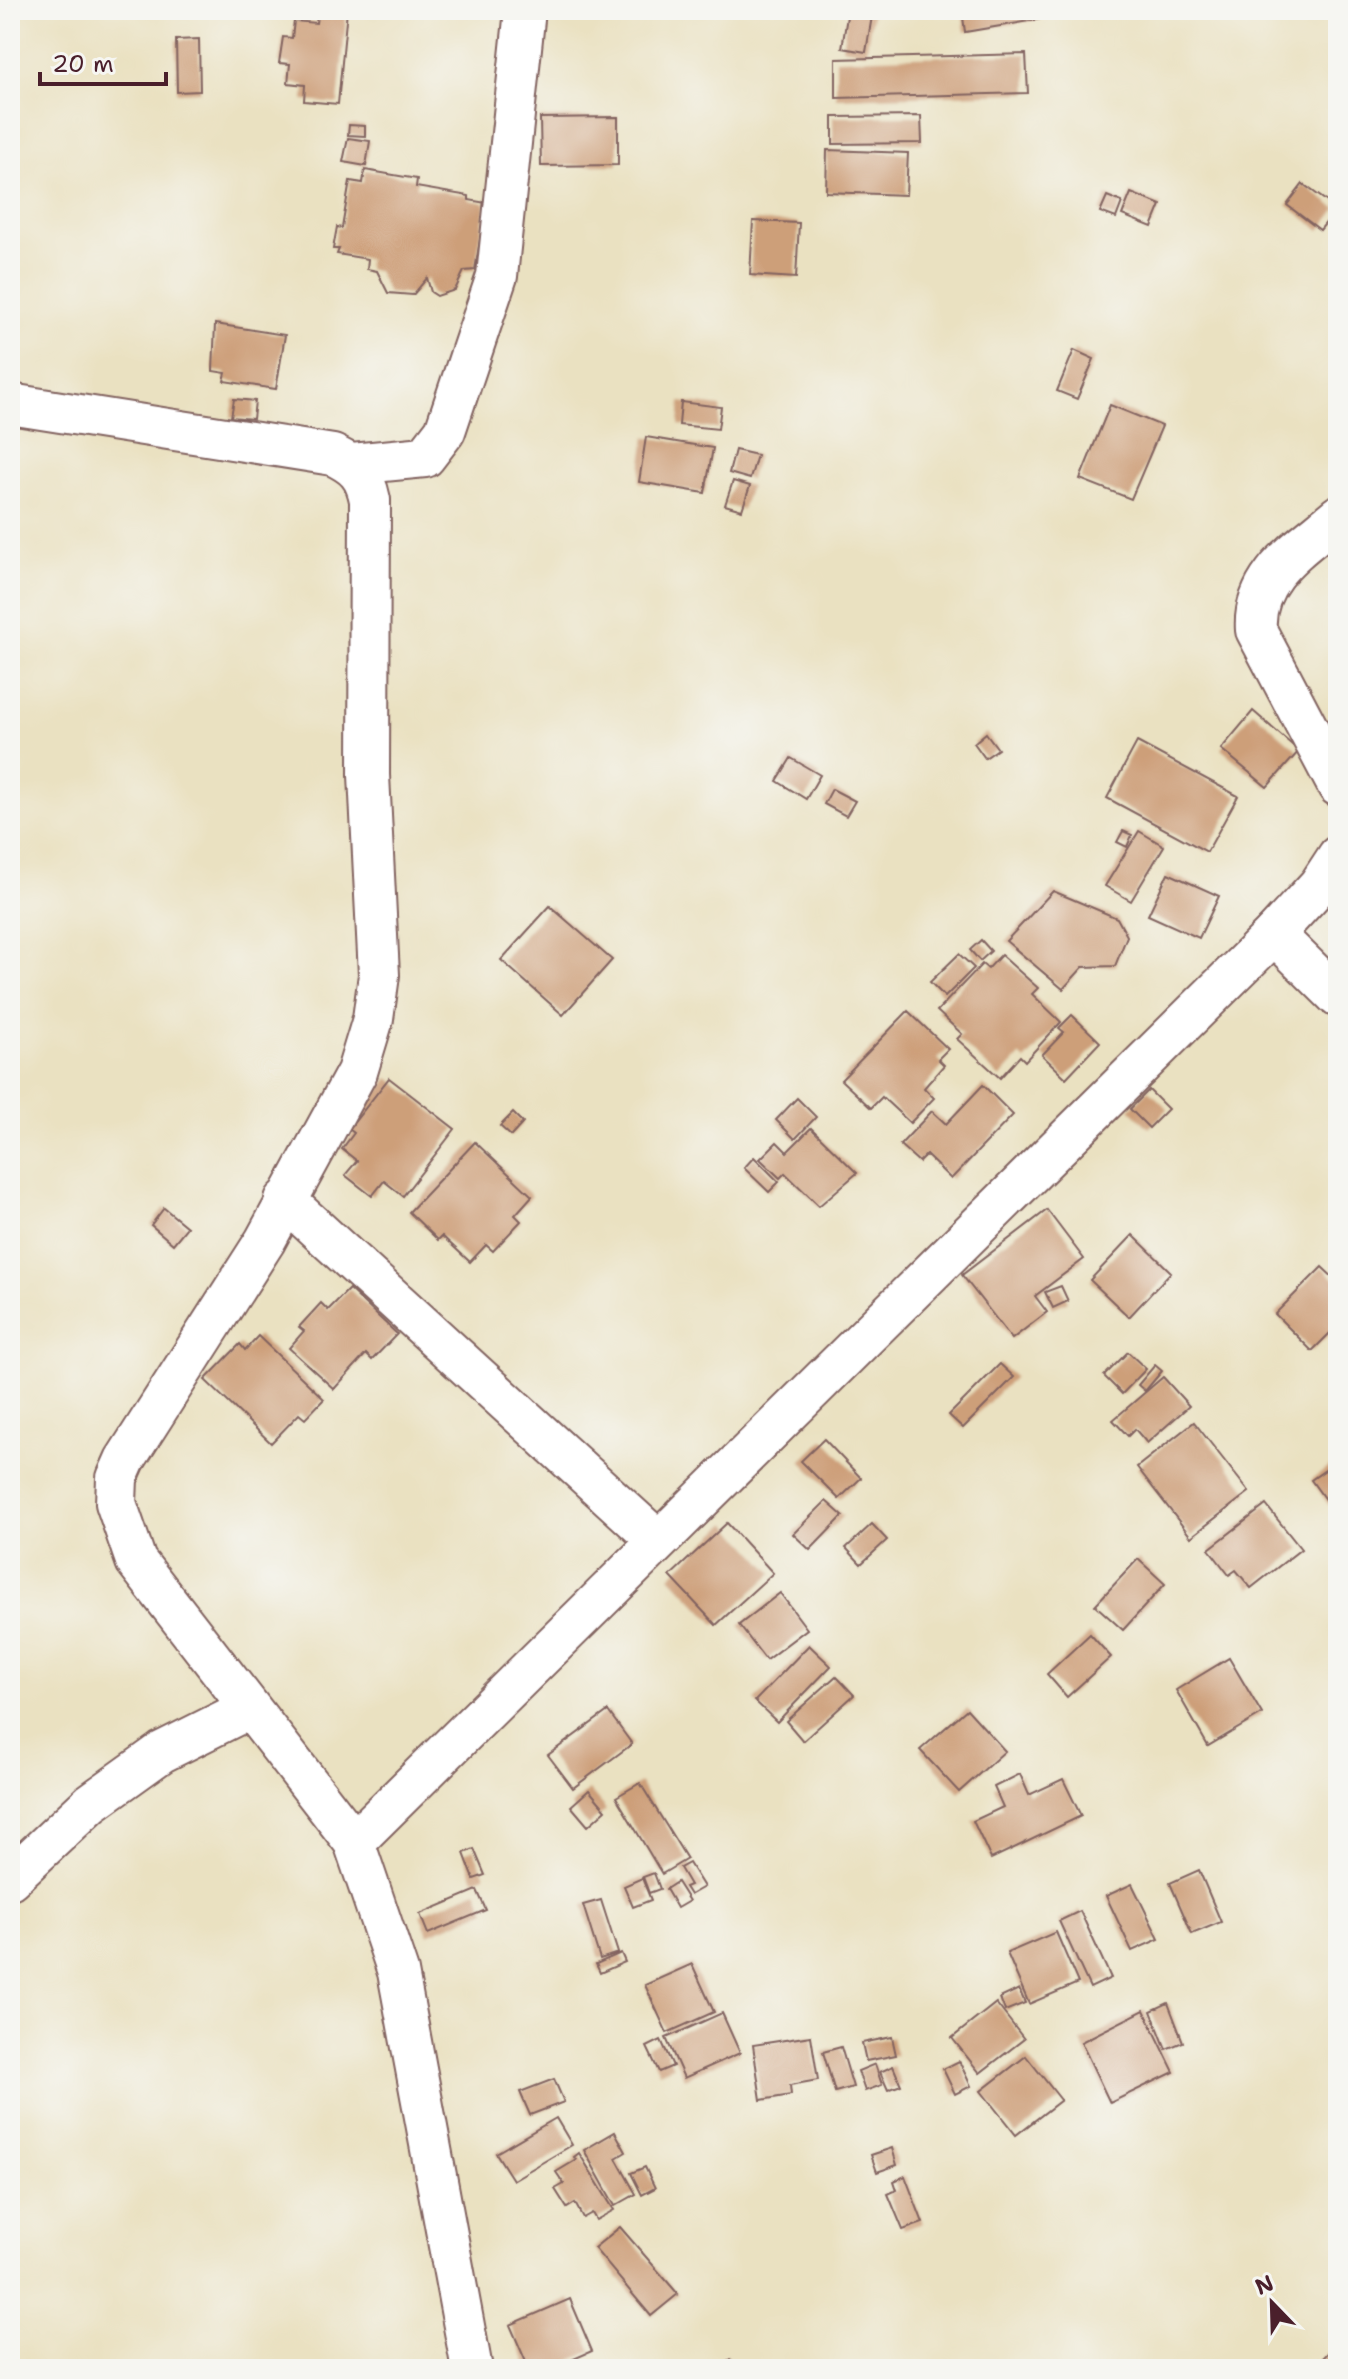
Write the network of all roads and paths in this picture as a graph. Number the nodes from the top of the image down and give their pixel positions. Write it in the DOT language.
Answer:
graph roads {
  1 [pos="525,10"];
  2 [pos="10,404"];
  3 [pos="352,464"];
  4 [pos="1338,516"];
  5 [pos="1338,786"];
  6 [pos="1338,856"];
  7 [pos="1274,934"];
  8 [pos="1338,997"];
  9 [pos="285,1200"];
  10 [pos="657,1540"];
  11 [pos="248,1709"];
  12 [pos="354,1842"];
  13 [pos="10,1879"];
  14 [pos="472,2369"];
  1 -- 3 [label="street"];
  2 -- 3 [label="street"];
  3 -- 9 [label="street"];
  4 -- 5 [label="street"];
  6 -- 7 [label="street"];
  7 -- 8 [label="street"];
  7 -- 10 [label="street"];
  9 -- 10 [label="street"];
  9 -- 11 [label="street"];
  10 -- 12 [label="street"];
  11 -- 12 [label="street"];
  11 -- 13 [label="street"];
  12 -- 14 [label="street"];
}
